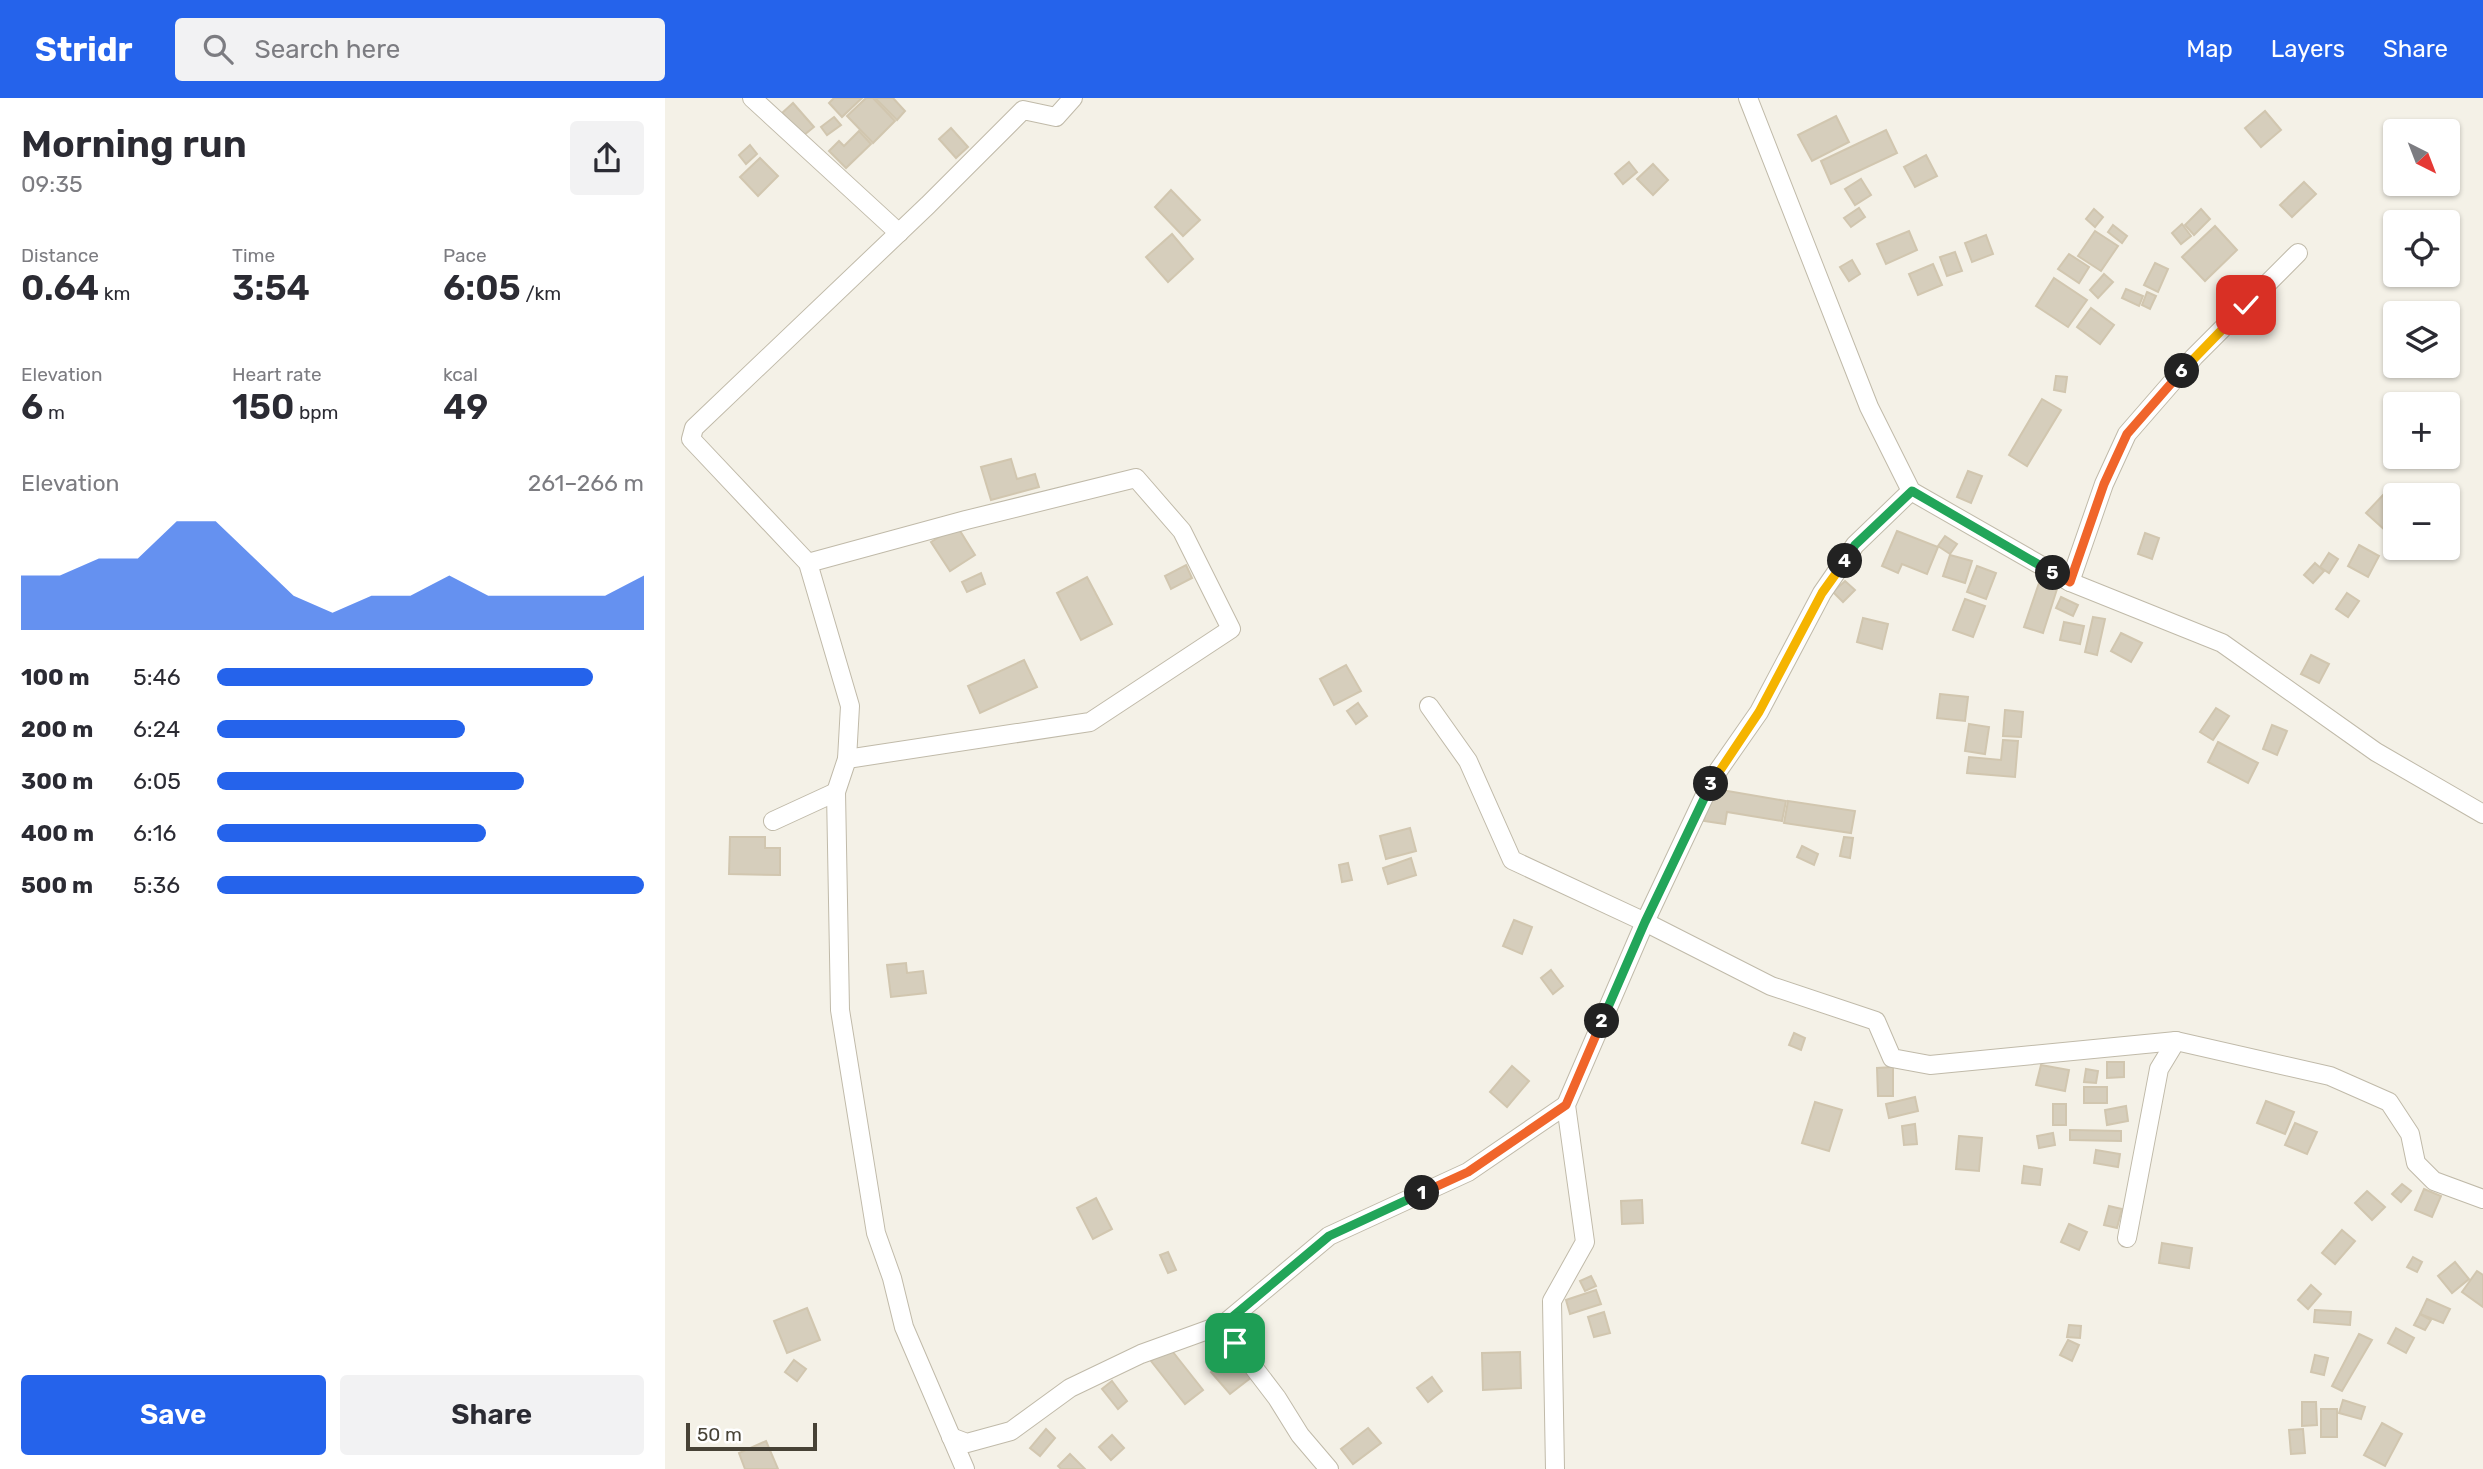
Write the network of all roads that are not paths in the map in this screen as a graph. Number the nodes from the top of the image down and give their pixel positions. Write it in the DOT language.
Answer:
graph roads {
  1 [pos="752,98"];
  2 [pos="1073,98"];
  3 [pos="1748,98"];
  4 [pos="899,233"];
  5 [pos="2298,253"];
  6 [pos="1912,491"];
  7 [pos="808,563"];
  8 [pos="2070,582"];
  9 [pos="1429,706"];
  10 [pos="847,759"];
  11 [pos="836,792"];
  12 [pos="2483,814"];
  13 [pos="773,821"];
  14 [pos="1645,922"];
  15 [pos="2176,1041"];
  16 [pos="1566,1105"];
  17 [pos="2483,1199"];
  18 [pos="2127,1238"];
  19 [pos="1224,1324"];
  20 [pos="951,1437"];
  21 [pos="965,1469"];
  22 [pos="1329,1469"];
  23 [pos="1555,1469"];
  1 -- 4 [label="street"];
  2 -- 4 [label="street"];
  3 -- 6 [label="street"];
  4 -- 7 [label="street"];
  5 -- 8 [label="street"];
  6 -- 8 [label="street"];
  6 -- 14 [label="street"];
  7 -- 10 [label="street"];
  7 -- 10 [label="street"];
  8 -- 12 [label="street"];
  9 -- 14 [label="street"];
  10 -- 11 [label="street"];
  11 -- 13 [label="street"];
  11 -- 20 [label="street"];
  14 -- 15 [label="street"];
  14 -- 16 [label="street"];
  15 -- 17 [label="street"];
  15 -- 18 [label="street"];
  16 -- 19 [label="street"];
  16 -- 23 [label="street"];
  19 -- 20 [label="street"];
  19 -- 22 [label="street"];
  20 -- 21 [label="street"];
}
